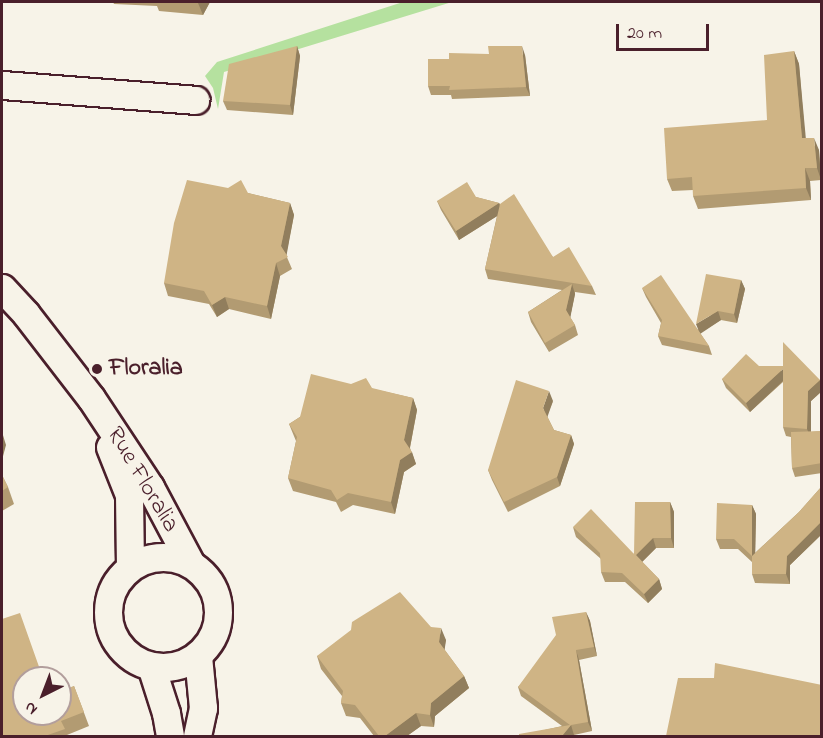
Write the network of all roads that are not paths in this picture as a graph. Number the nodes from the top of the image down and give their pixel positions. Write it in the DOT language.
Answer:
graph roads {
  1 [pos="2,85"];
  2 [pos="195,100"];
  3 [pos="2,288"];
  4 [pos="91,398"];
  5 [pos="190,564"];
  6 [pos="130,567"];
  7 [pos="198,656"];
  8 [pos="151,666"];
  9 [pos="170,736"];
  10 [pos="197,736"];
  1 -- 2 [label="street"];
  3 -- 4 [label="street, Rue Floralia"];
  4 -- 5 [label="street, Rue Floralia"];
  4 -- 6 [label="street, Rue Floralia"];
  5 -- 6 [label="street"];
  5 -- 7 [label="street"];
  6 -- 8 [label="street"];
  7 -- 8 [label="street"];
  7 -- 10 [label="street"];
  8 -- 9 [label="street"];
}
